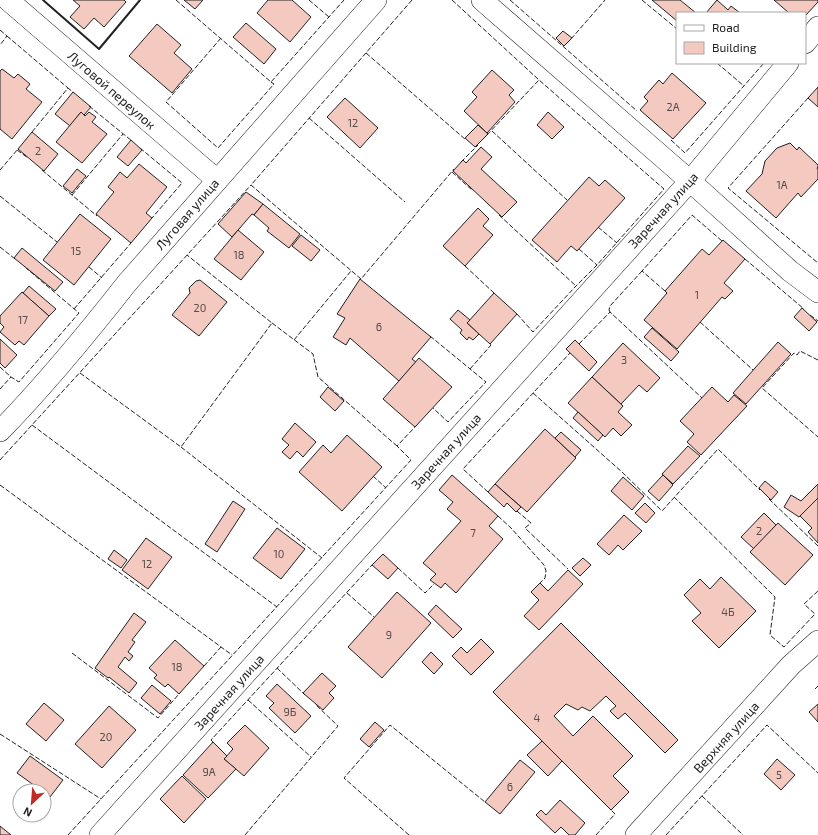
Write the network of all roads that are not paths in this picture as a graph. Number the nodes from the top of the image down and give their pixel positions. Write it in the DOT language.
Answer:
graph roads {
  1 [pos="8,0"];
  2 [pos="376,0"];
  3 [pos="482,0"];
  4 [pos="818,27"];
  5 [pos="806,42"];
  6 [pos="787,64"];
  7 [pos="217,180"];
  8 [pos="690,181"];
  9 [pos="818,292"];
  10 [pos="0,431"];
  11 [pos="818,641"];
  12 [pos="100,835"];
  13 [pos="636,835"];
  1 -- 7 [label="street, Луговой переулок"];
  2 -- 7 [label="street, Луговая улица"];
  3 -- 8 [label="street"];
  4 -- 5 [label="street"];
  6 -- 8 [label="street, Заречная улица"];
  7 -- 10 [label="street, Луговая улица"];
  8 -- 9 [label="street"];
  8 -- 12 [label="street, Заречная улица"];
  11 -- 13 [label="street, Верхняя улица"];
}
